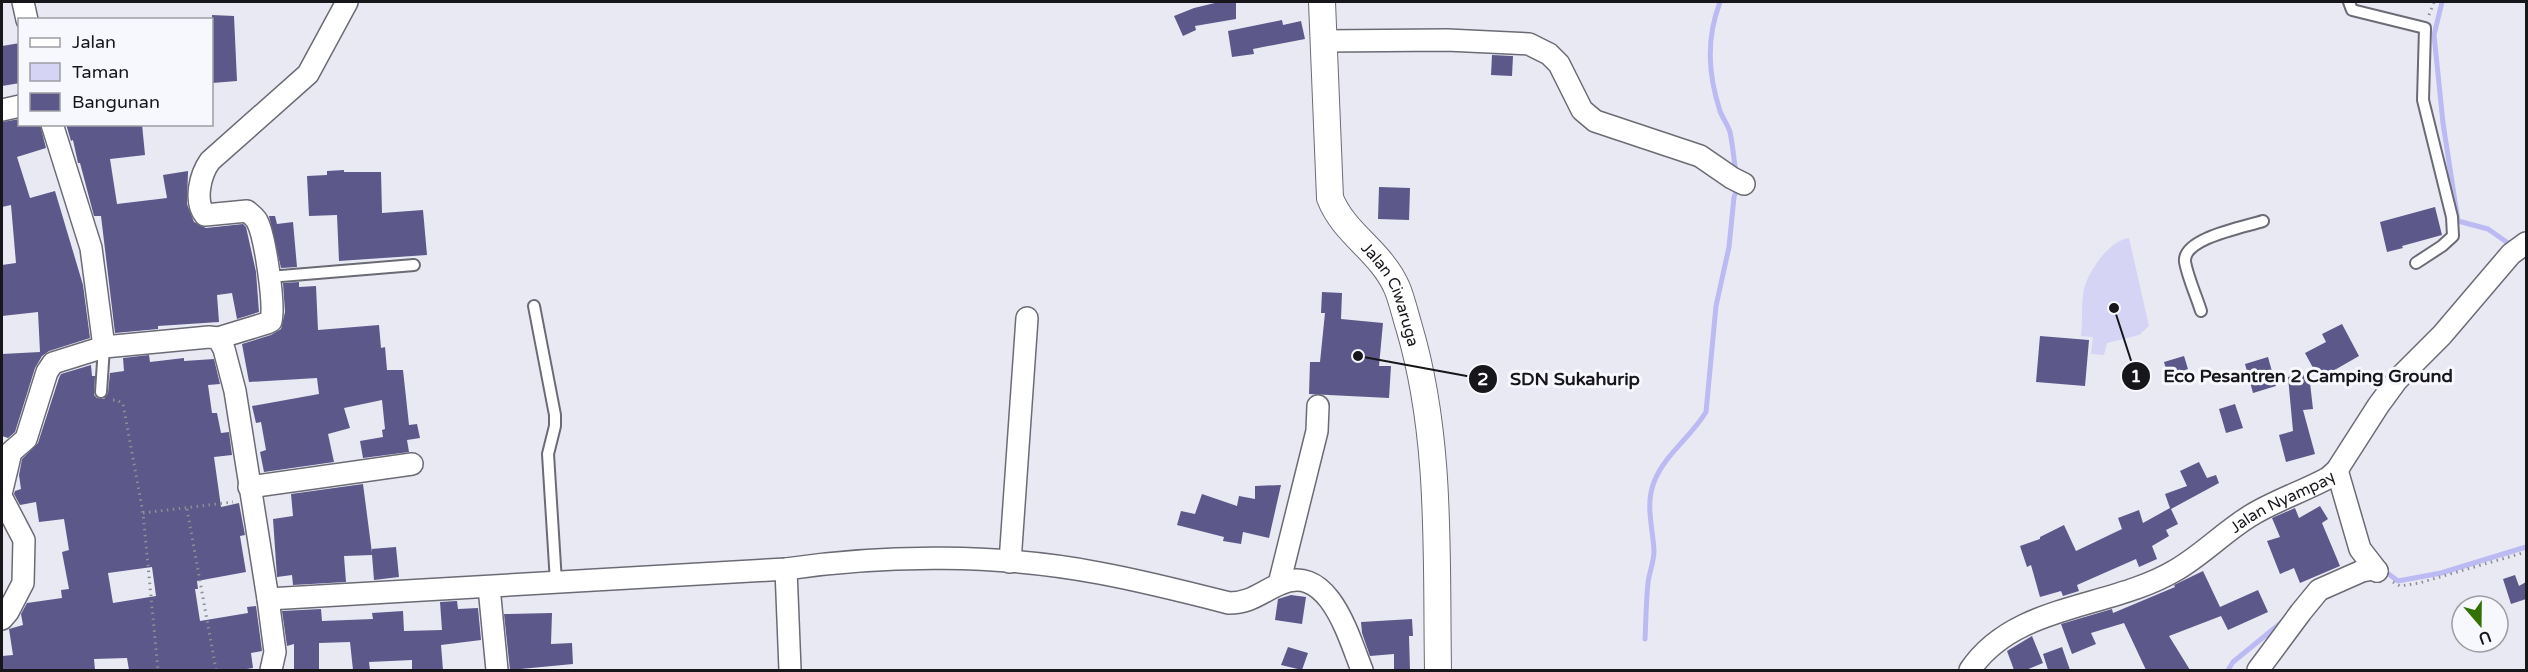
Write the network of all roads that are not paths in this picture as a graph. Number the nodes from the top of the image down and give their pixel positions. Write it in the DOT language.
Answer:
graph roads {
  1 [pos="23,2"];
  2 [pos="347,2"];
  3 [pos="1322,2"];
  4 [pos="2349,2"];
  5 [pos="27,18"];
  6 [pos="1322,41"];
  7 [pos="18,106"];
  8 [pos="2,110"];
  9 [pos="53,126"];
  10 [pos="1744,184"];
  11 [pos="2264,221"];
  12 [pos="2526,243"];
  13 [pos="2416,263"];
  14 [pos="414,265"];
  15 [pos="269,278"];
  16 [pos="534,306"];
  17 [pos="2201,311"];
  18 [pos="1027,318"];
  19 [pos="219,338"];
  20 [pos="104,346"];
  21 [pos="101,392"];
  22 [pos="1318,406"];
  23 [pos="6,451"];
  24 [pos="412,464"];
  25 [pos="2337,470"];
  26 [pos="2,490"];
  27 [pos="250,493"];
  28 [pos="2,498"];
  29 [pos="1010,562"];
  30 [pos="786,569"];
  31 [pos="556,582"];
  32 [pos="1279,584"];
  33 [pos="489,587"];
  34 [pos="268,599"];
  35 [pos="2,619"];
  36 [pos="271,670"];
  37 [pos="498,670"];
  38 [pos="790,670"];
  39 [pos="1362,670"];
  40 [pos="1438,670"];
  41 [pos="1970,670"];
  42 [pos="2258,670"];
  1 -- 5 [label="street"];
  2 -- 15 [label="street"];
  3 -- 6 [label="street, Jalan Ciwaruga"];
  4 -- 13 [label="lane"];
  6 -- 10 [label="street"];
  6 -- 40 [label="street, Jalan Ciwaruga"];
  7 -- 8 [label="street"];
  9 -- 20 [label="street"];
  11 -- 17 [label="lane"];
  12 -- 25 [label="street, Jalan Nyampay"];
  14 -- 15 [label="lane"];
  15 -- 19 [label="street"];
  16 -- 31 [label="lane"];
  18 -- 29 [label="street"];
  19 -- 20 [label="street"];
  19 -- 27 [label="street"];
  20 -- 21 [label="lane"];
  20 -- 23 [label="street"];
  22 -- 32 [label="street"];
  23 -- 26 [label="street"];
  24 -- 27 [label="street"];
  25 -- 41 [label="street, Jalan Nyampay"];
  25 -- 42 [label="street"];
  27 -- 34 [label="street"];
  28 -- 35 [label="street"];
  29 -- 30 [label="street"];
  29 -- 32 [label="street"];
  30 -- 31 [label="street"];
  30 -- 38 [label="street"];
  31 -- 33 [label="street"];
  32 -- 39 [label="street"];
  33 -- 34 [label="street"];
  33 -- 37 [label="street"];
  34 -- 36 [label="street"];
}
